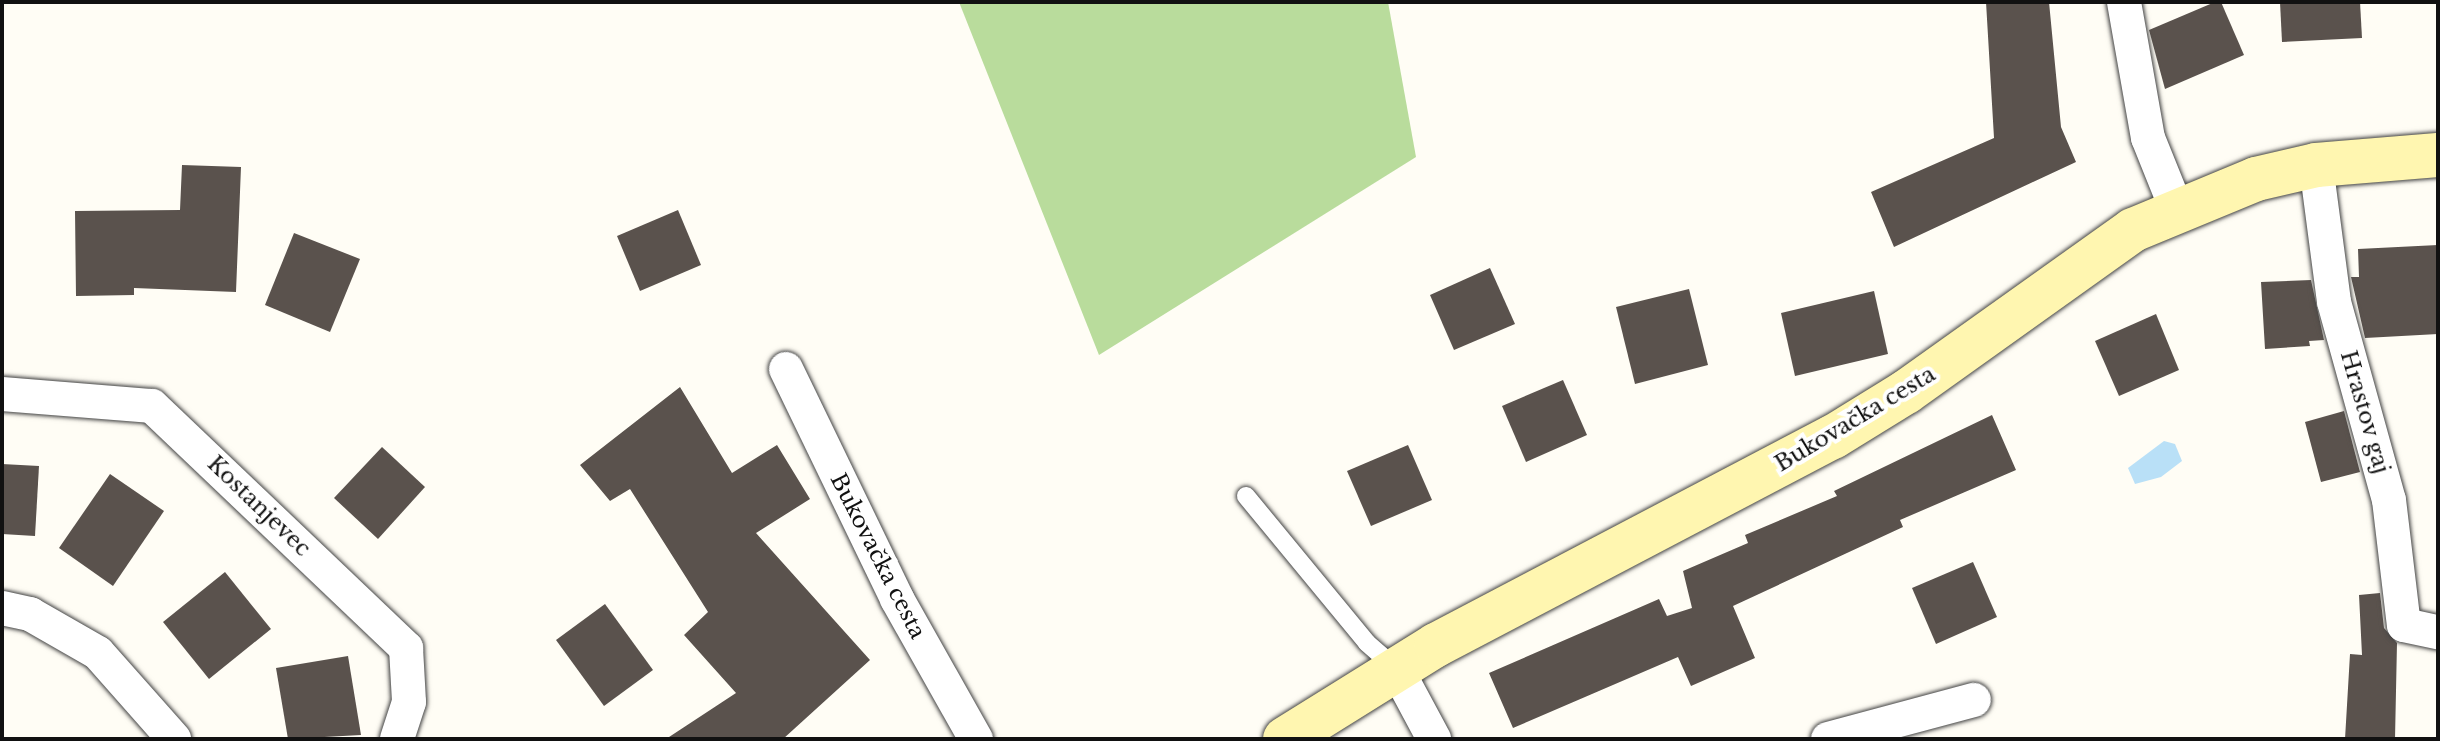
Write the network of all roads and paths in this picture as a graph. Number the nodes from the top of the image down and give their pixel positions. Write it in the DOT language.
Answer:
graph roads {
  1 [pos="2124,2"];
  2 [pos="2438,155"];
  3 [pos="2316,165"];
  4 [pos="2177,210"];
  5 [pos="786,369"];
  6 [pos="2,394"];
  7 [pos="1246,496"];
  8 [pos="2,608"];
  9 [pos="2438,632"];
  10 [pos="1396,668"];
  11 [pos="1974,700"];
  12 [pos="174,739"];
  13 [pos="397,739"];
  14 [pos="976,739"];
  15 [pos="1285,739"];
  16 [pos="1434,739"];
  17 [pos="1828,739"];
  1 -- 4 [label="street"];
  2 -- 3 [label="main road, Bukovačka cesta"];
  3 -- 4 [label="main road, Bukovačka cesta"];
  3 -- 9 [label="street, Hrastov gaj"];
  4 -- 10 [label="main road, Bukovačka cesta"];
  5 -- 14 [label="street, Bukovačka cesta"];
  6 -- 13 [label="street, Kostanjevec"];
  7 -- 10 [label="lane"];
  8 -- 12 [label="street"];
  10 -- 15 [label="main road, Bukovačka cesta"];
  10 -- 16 [label="street"];
  11 -- 17 [label="street"];
}
